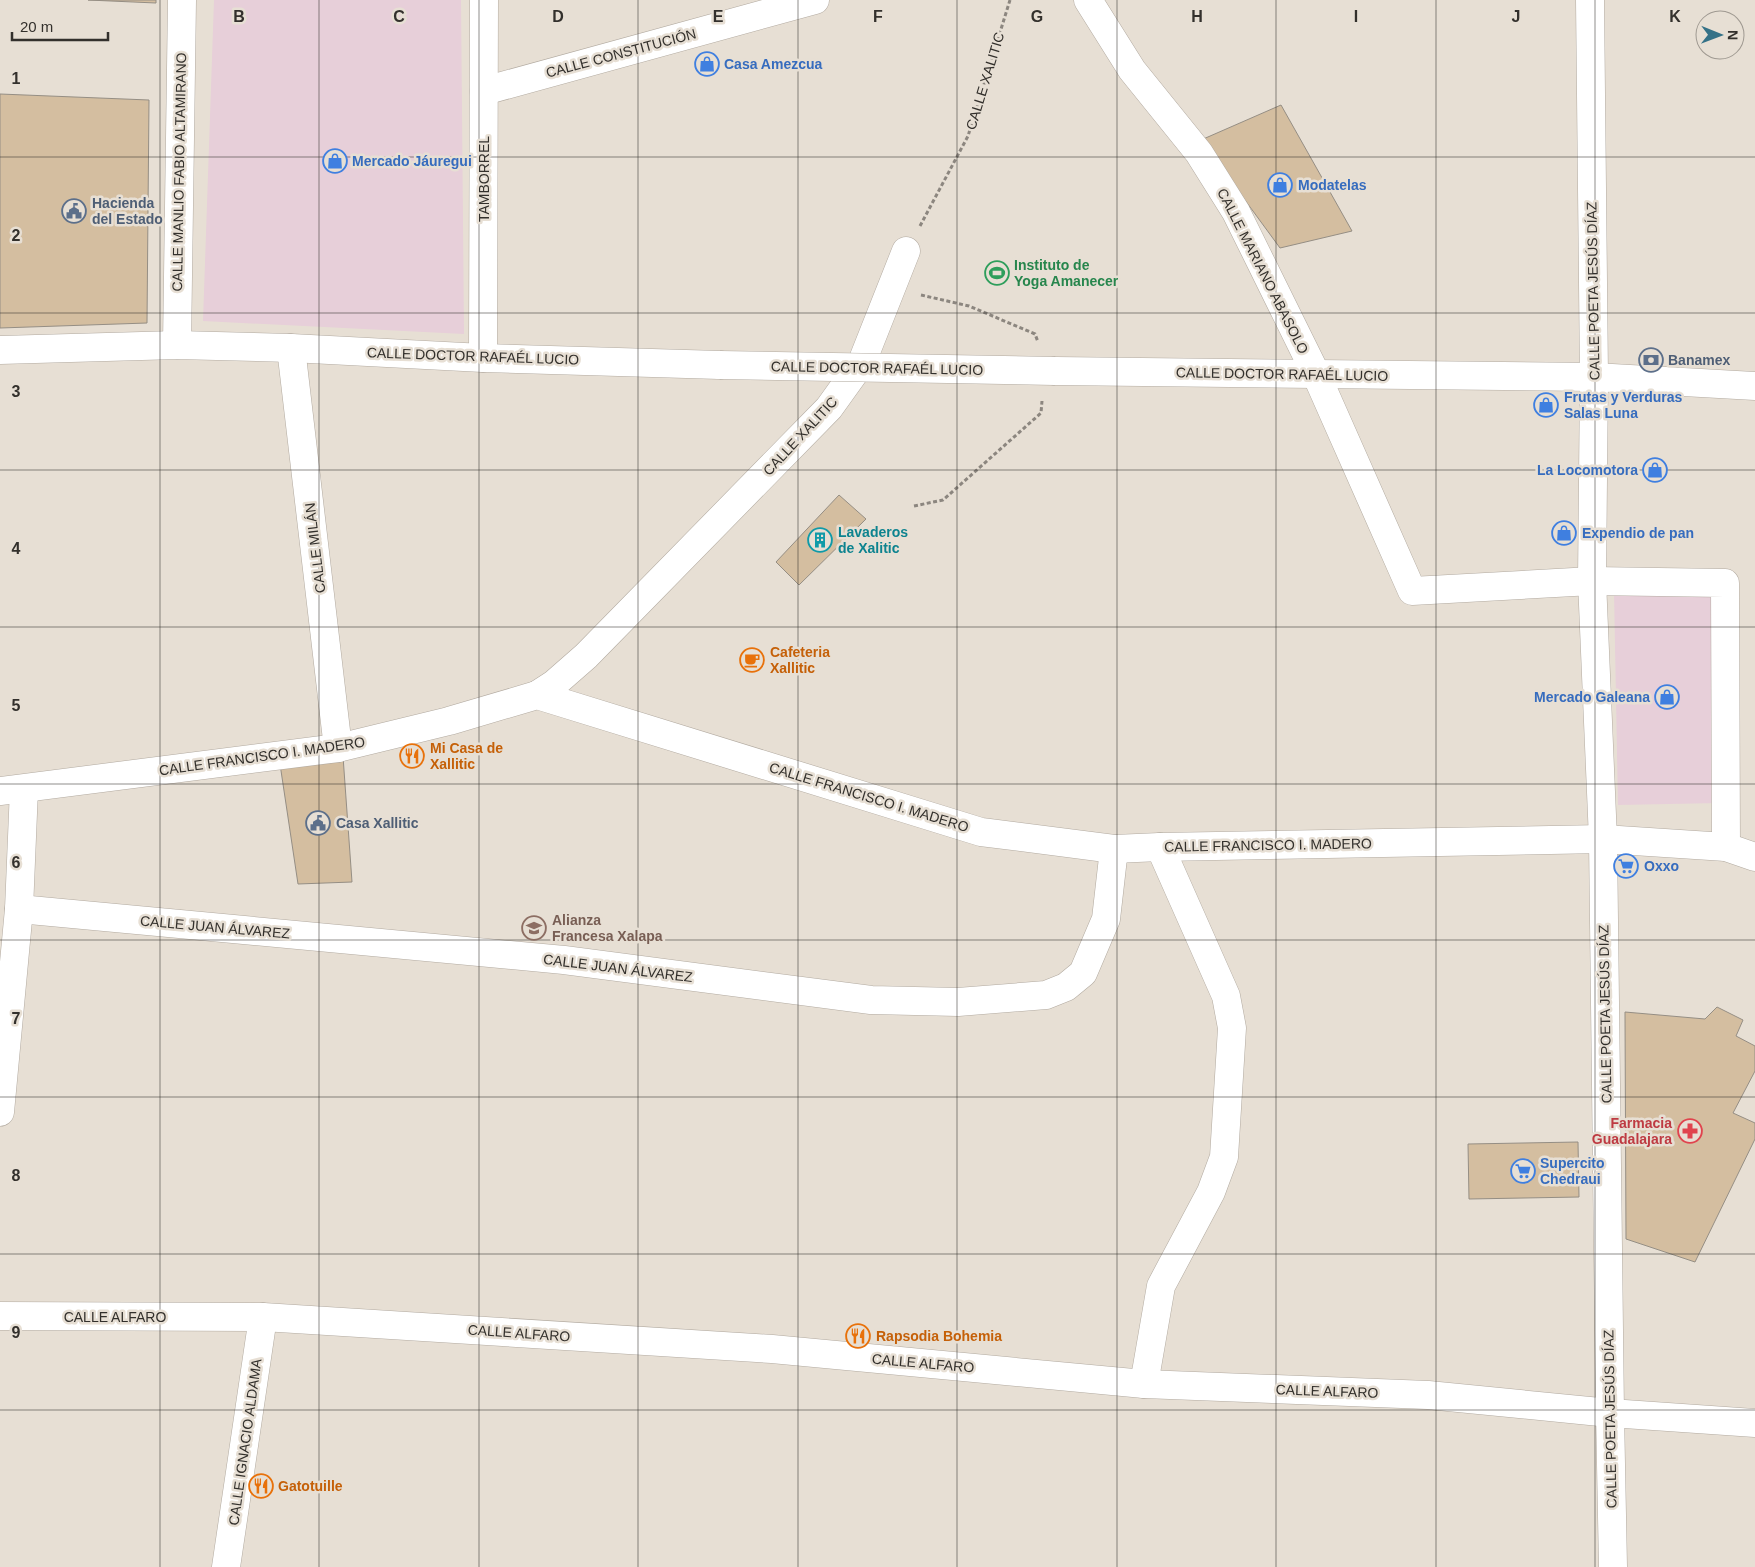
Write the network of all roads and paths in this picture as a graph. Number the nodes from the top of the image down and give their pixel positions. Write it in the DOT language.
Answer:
graph roads {
  1 [pos="182,0"];
  2 [pos="484,0"];
  3 [pos="815,0"];
  4 [pos="1010,0"];
  5 [pos="1088,0"];
  6 [pos="1590,0"];
  7 [pos="484,90"];
  8 [pos="906,251"];
  9 [pos="891,288"];
  10 [pos="177,345"];
  11 [pos="292,348"];
  12 [pos="0,350"];
  13 [pos="483,358"];
  14 [pos="1046,372"];
  15 [pos="1316,374"];
  16 [pos="1594,377"];
  17 [pos="1755,386"];
  18 [pos="914,506"];
  19 [pos="1592,581"];
  20 [pos="537,695"];
  21 [pos="338,748"];
  22 [pos="12,790"];
  23 [pos="1603,839"];
  24 [pos="1726,846"];
  25 [pos="1160,847"];
  26 [pos="1114,850"];
  27 [pos="1755,857"];
  28 [pos="19,909"];
  29 [pos="0,1112"];
  30 [pos="0,1316"];
  31 [pos="263,1318"];
  32 [pos="1144,1384"];
  33 [pos="1610,1412"];
  34 [pos="1755,1423"];
  35 [pos="226,1567"];
  36 [pos="1613,1567"];
  1 -- 10 [label="street, CALLE MANLIO FABIO ALTAMIRANO"];
  2 -- 7 [label="street, TAMBORREL"];
  3 -- 7 [label="street, CALLE CONSTITUCIÓN"];
  4 -- 8 [label="path, CALLE XALITIC"];
  5 -- 15 [label="street, CALLE MARIANO ABASOLO"];
  6 -- 16 [label="street, CALLE POETA JESÚS DÍAZ"];
  7 -- 13 [label="street, TAMBORREL"];
  8 -- 9 [label="street, CALLE XALITIC"];
  9 -- 14 [label="path"];
  9 -- 20 [label="street, CALLE XALITIC"];
  10 -- 11 [label="street, CALLE DOCTOR RAFAÉL LUCIO"];
  10 -- 12 [label="street, CALLE DOCTOR RAFAÉL LUCIO"];
  11 -- 13 [label="street, CALLE DOCTOR RAFAÉL LUCIO"];
  11 -- 21 [label="street, CALLE MILÁN"];
  13 -- 14 [label="street, CALLE DOCTOR RAFAÉL LUCIO, bridge"];
  14 -- 15 [label="street, CALLE DOCTOR RAFAÉL LUCIO"];
  14 -- 18 [label="path"];
  15 -- 16 [label="street, CALLE DOCTOR RAFAÉL LUCIO"];
  15 -- 19 [label="street, CALLE MARIANO ABASOLO"];
  16 -- 17 [label="street, CALLE DOCTOR RAFAÉL LUCIO"];
  16 -- 19 [label="street, CALLE POETA JESÚS DÍAZ"];
  19 -- 23 [label="street, CALLE POETA JESÚS DÍAZ"];
  19 -- 24 [label="street"];
  20 -- 21 [label="street, CALLE FRANCISCO I. MADERO"];
  20 -- 26 [label="street, CALLE FRANCISCO I. MADERO"];
  21 -- 22 [label="street, CALLE FRANCISCO I. MADERO"];
  22 -- 28 [label="street"];
  23 -- 24 [label="street, CALLE FRANCISCO I. MADERO"];
  23 -- 25 [label="street, CALLE FRANCISCO I. MADERO"];
  23 -- 33 [label="street, CALLE POETA JESÚS DÍAZ"];
  24 -- 27 [label="street, CALLE FRANCISCO I. MADERO"];
  25 -- 26 [label="street, CALLE FRANCISCO I. MADERO"];
  25 -- 32 [label="street"];
  26 -- 28 [label="street, CALLE JUAN ÁLVAREZ"];
  28 -- 29 [label="street"];
  30 -- 31 [label="street, CALLE ALFARO"];
  31 -- 32 [label="street, CALLE ALFARO"];
  31 -- 35 [label="street, CALLE IGNACIO ALDAMA"];
  32 -- 33 [label="street, CALLE ALFARO"];
  33 -- 34 [label="street, CALLE ALFARO"];
  33 -- 36 [label="street, CALLE POETA JESÚS DÍAZ"];
}
